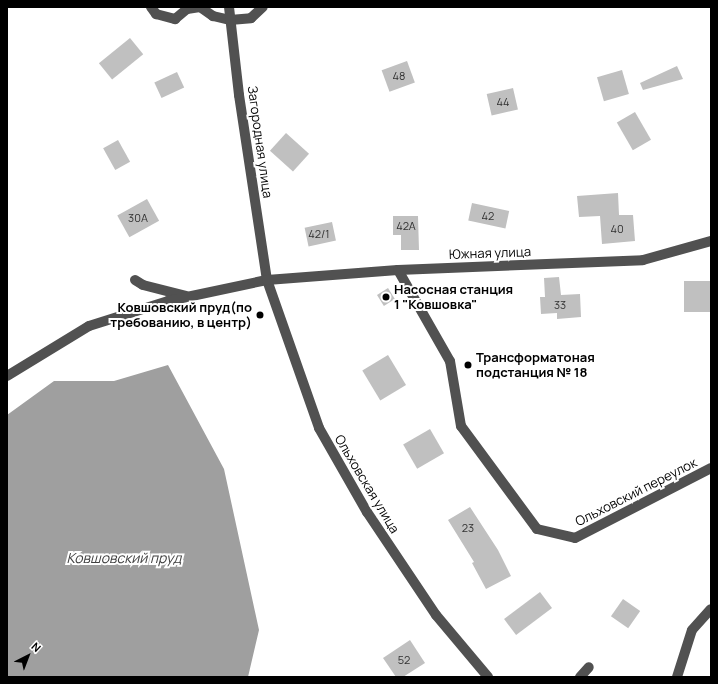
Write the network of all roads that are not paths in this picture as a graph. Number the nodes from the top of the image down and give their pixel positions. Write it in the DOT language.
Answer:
graph roads {
  1 [pos="150,7"];
  2 [pos="229,7"];
  3 [pos="263,7"];
  4 [pos="230,20"];
  5 [pos="711,241"];
  6 [pos="398,270"];
  7 [pos="135,280"];
  8 [pos="267,280"];
  9 [pos="190,296"];
  10 [pos="9,375"];
  11 [pos="711,468"];
  12 [pos="711,609"];
  13 [pos="589,667"];
  14 [pos="488,677"];
  15 [pos="580,677"];
  16 [pos="677,677"];
  1 -- 4 [label="street"];
  2 -- 4 [label="street, Загородная улица"];
  3 -- 4 [label="street"];
  4 -- 8 [label="street, Загородная улица"];
  5 -- 6 [label="street, Южная улица"];
  6 -- 8 [label="street, Южная улица"];
  6 -- 11 [label="street, Ольховский переулок"];
  7 -- 9 [label="street"];
  8 -- 9 [label="street, Южная улица"];
  8 -- 14 [label="street, Ольховская улица"];
  9 -- 10 [label="street, Южная улица"];
  12 -- 16 [label="street"];
  13 -- 15 [label="street"];
}
